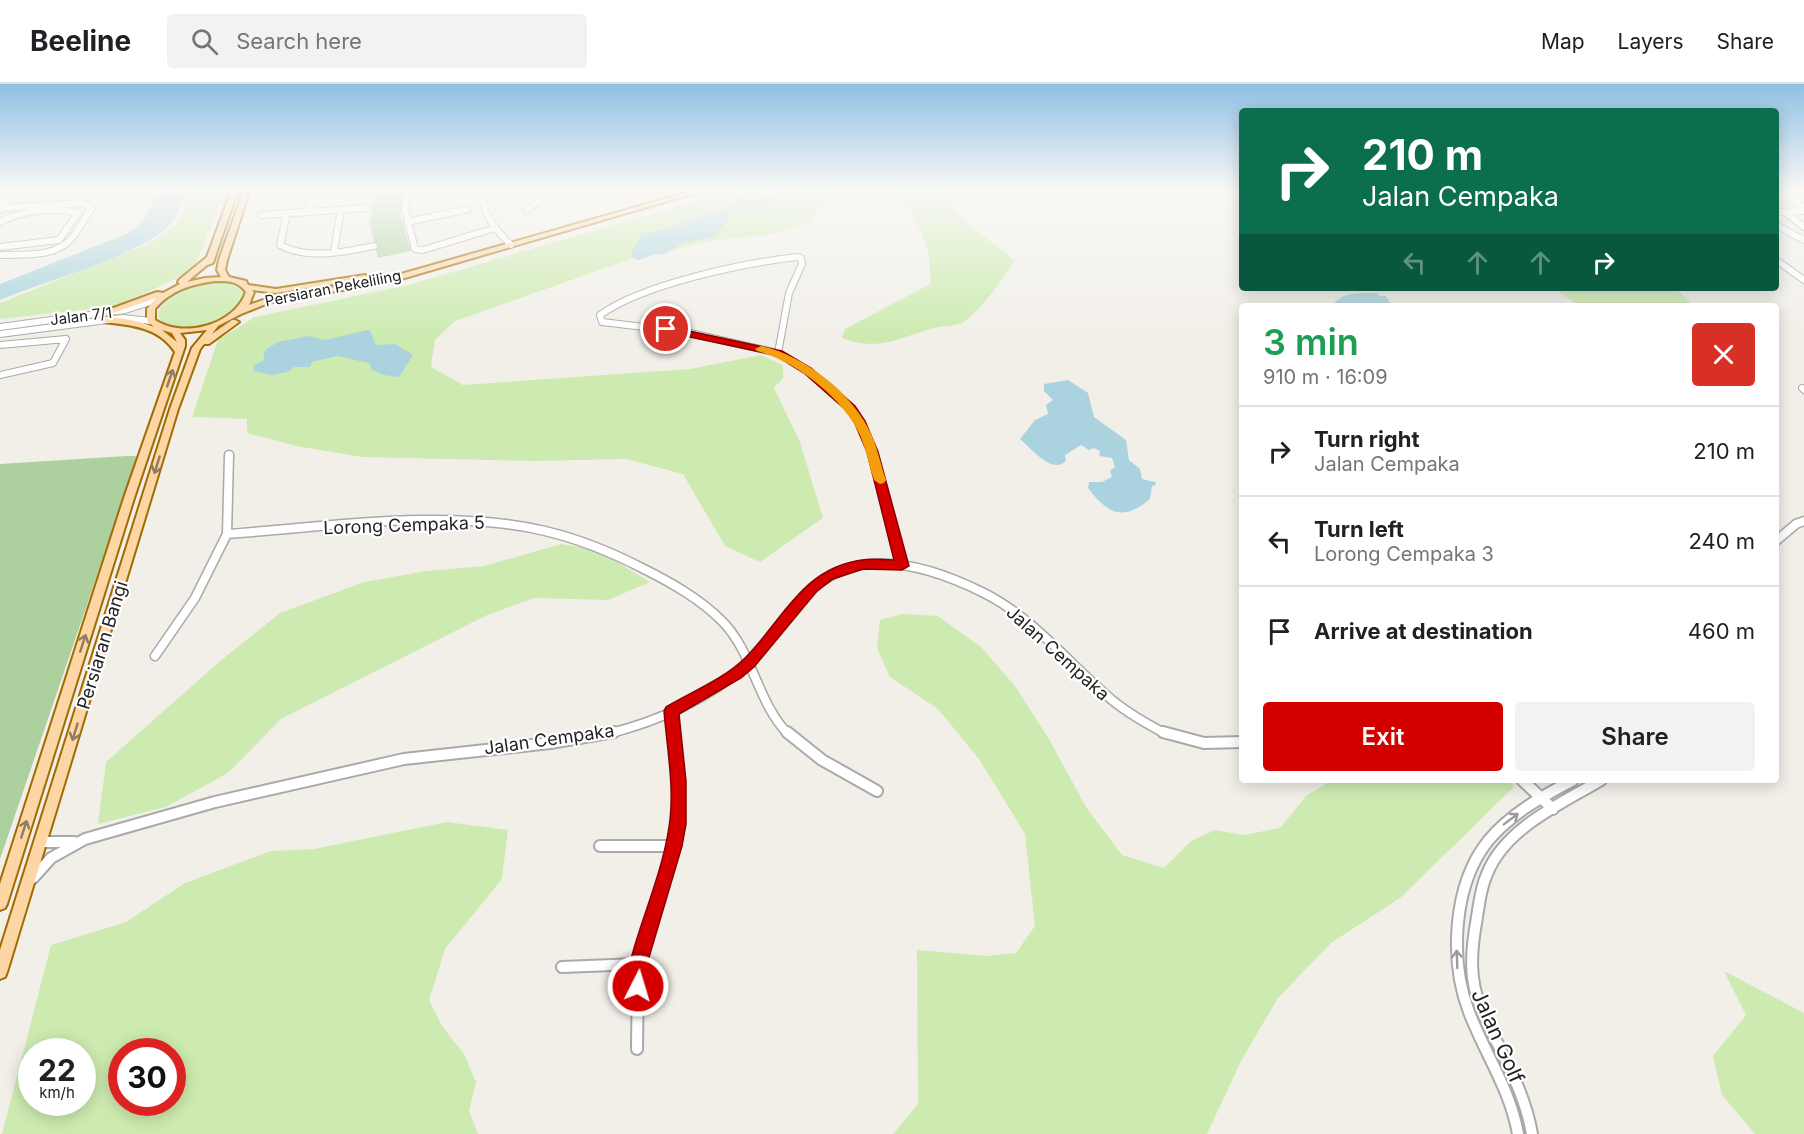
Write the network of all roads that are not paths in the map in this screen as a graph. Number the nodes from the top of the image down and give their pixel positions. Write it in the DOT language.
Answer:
graph roads {
  1 [pos="60,238"];
  2 [pos="71,238"];
  3 [pos="218,238"];
  4 [pos="230,238"];
  5 [pos="283,238"];
  6 [pos="336,238"];
  7 [pos="411,238"];
  8 [pos="461,238"];
  9 [pos="504,238"];
  10 [pos="521,238"];
  11 [pos="523,238"];
  12 [pos="508,242"];
  13 [pos="9,246"];
  14 [pos="374,246"];
  15 [pos="0,247"];
  16 [pos="226,250"];
  17 [pos="334,251"];
  18 [pos="1,255"];
  19 [pos="211,258"];
  20 [pos="1779,262"];
  21 [pos="226,279"];
  22 [pos="1804,280"];
  23 [pos="182,286"];
  24 [pos="247,287"];
  25 [pos="293,292"];
  26 [pos="160,298"];
  27 [pos="238,312"];
  28 [pos="104,316"];
  29 [pos="151,321"];
  30 [pos="216,324"];
  31 [pos="0,327"];
  32 [pos="175,331"];
  33 [pos="13,332"];
  34 [pos="0,334"];
  35 [pos="3,345"];
  36 [pos="178,352"];
  37 [pos="778,353"];
  38 [pos="0,356"];
  39 [pos="192,360"];
  40 [pos="0,375"];
  41 [pos="229,455"];
  42 [pos="1804,521"];
  43 [pos="227,534"];
  44 [pos="1779,538"];
  45 [pos="902,566"];
  46 [pos="155,656"];
  47 [pos="749,663"];
  48 [pos="671,711"];
  49 [pos="1239,742"];
  50 [pos="1525,783"];
  51 [pos="1568,783"];
  52 [pos="1596,783"];
  53 [pos="877,792"];
  54 [pos="1540,798"];
  55 [pos="1553,809"];
  56 [pos="42,842"];
  57 [pos="78,842"];
  58 [pos="1486,842"];
  59 [pos="600,846"];
  60 [pos="674,846"];
  61 [pos="1499,853"];
  62 [pos="26,891"];
  63 [pos="0,904"];
  64 [pos="638,964"];
  65 [pos="562,967"];
  66 [pos="0,972"];
  67 [pos="638,1049"];
  68 [pos="1518,1134"];
  69 [pos="1532,1134"];
  1 -- 13 [label="street"];
  2 -- 18 [label="street"];
  3 -- 19 [label="main road"];
  4 -- 16 [label="main road"];
  5 -- 17 [label="street"];
  6 -- 17 [label="street"];
  7 -- 8 [label="street"];
  9 -- 12 [label="street"];
  10 -- 12 [label="main road, Persiaran Pekeliling"];
  11 -- 12 [label="main road, Persiaran Pekeliling"];
  12 -- 25 [label="main road, Persiaran Pekeliling"];
  13 -- 15 [label="street"];
  13 -- 18 [label="street"];
  14 -- 17 [label="street"];
  16 -- 21 [label="main road"];
  16 -- 25 [label="main road"];
  19 -- 23 [label="main road"];
  19 -- 28 [label="main road"];
  20 -- 22 [label="street"];
  21 -- 23 [label="main road"];
  21 -- 24 [label="main road, Persiaran Pekeliling"];
  23 -- 26 [label="main road"];
  24 -- 25 [label="main road, Persiaran Pekeliling"];
  24 -- 27 [label="main road"];
  25 -- 27 [label="main road, Persiaran Pekeliling"];
  25 -- 39 [label="main road"];
  26 -- 28 [label="street, Jalan 7/1"];
  26 -- 29 [label="main road"];
  27 -- 30 [label="main road, Persiaran Pekeliling"];
  28 -- 29 [label="street, Jalan 7/1"];
  28 -- 31 [label="street, Jalan 7/1"];
  28 -- 33 [label="street, Jalan 7/1"];
  28 -- 36 [label="main road"];
  29 -- 32 [label="main road"];
  30 -- 32 [label="main road"];
  30 -- 39 [label="main road, Persiaran Bangi"];
  32 -- 36 [label="main road, Persiaran Bangi"];
  33 -- 34 [label="street, Jalan 7/1"];
  33 -- 35 [label="street"];
  35 -- 38 [label="street"];
  35 -- 40 [label="street"];
  63 -- 36 [label="main road, Persiaran Bangi, one-way"];
  37 -- 37 [label="street"];
  37 -- 45 [label="street"];
  39 -- 56 [label="main road, Persiaran Bangi, one-way"];
  41 -- 43 [label="street"];
  42 -- 44 [label="street"];
  43 -- 46 [label="street"];
  43 -- 47 [label="street, Lorong Cempaka 5"];
  45 -- 47 [label="street, Jalan Cempaka"];
  45 -- 49 [label="street, Jalan Cempaka"];
  47 -- 48 [label="street, Jalan Cempaka"];
  47 -- 53 [label="street, Lorong Cempaka 5"];
  48 -- 57 [label="street, Jalan Cempaka"];
  48 -- 60 [label="street"];
  50 -- 54 [label="street"];
  51 -- 54 [label="street, Jalan Golf"];
  52 -- 55 [label="street, Jalan Golf"];
  54 -- 55 [label="street"];
  58 -- 54 [label="street, Jalan Golf, one-way"];
  55 -- 61 [label="street, Jalan Golf"];
  56 -- 57 [label="street, Jalan Cempaka"];
  56 -- 62 [label="main road, Persiaran Bangi"];
  57 -- 62 [label="street, Jalan Cempaka"];
  58 -- 61 [label="street"];
  68 -- 58 [label="street, Jalan Golf, one-way"];
  59 -- 60 [label="street"];
  60 -- 64 [label="street"];
  61 -- 69 [label="street, Jalan Golf"];
  62 -- 66 [label="main road, Persiaran Bangi"];
  64 -- 65 [label="street"];
  64 -- 67 [label="street"];
}
